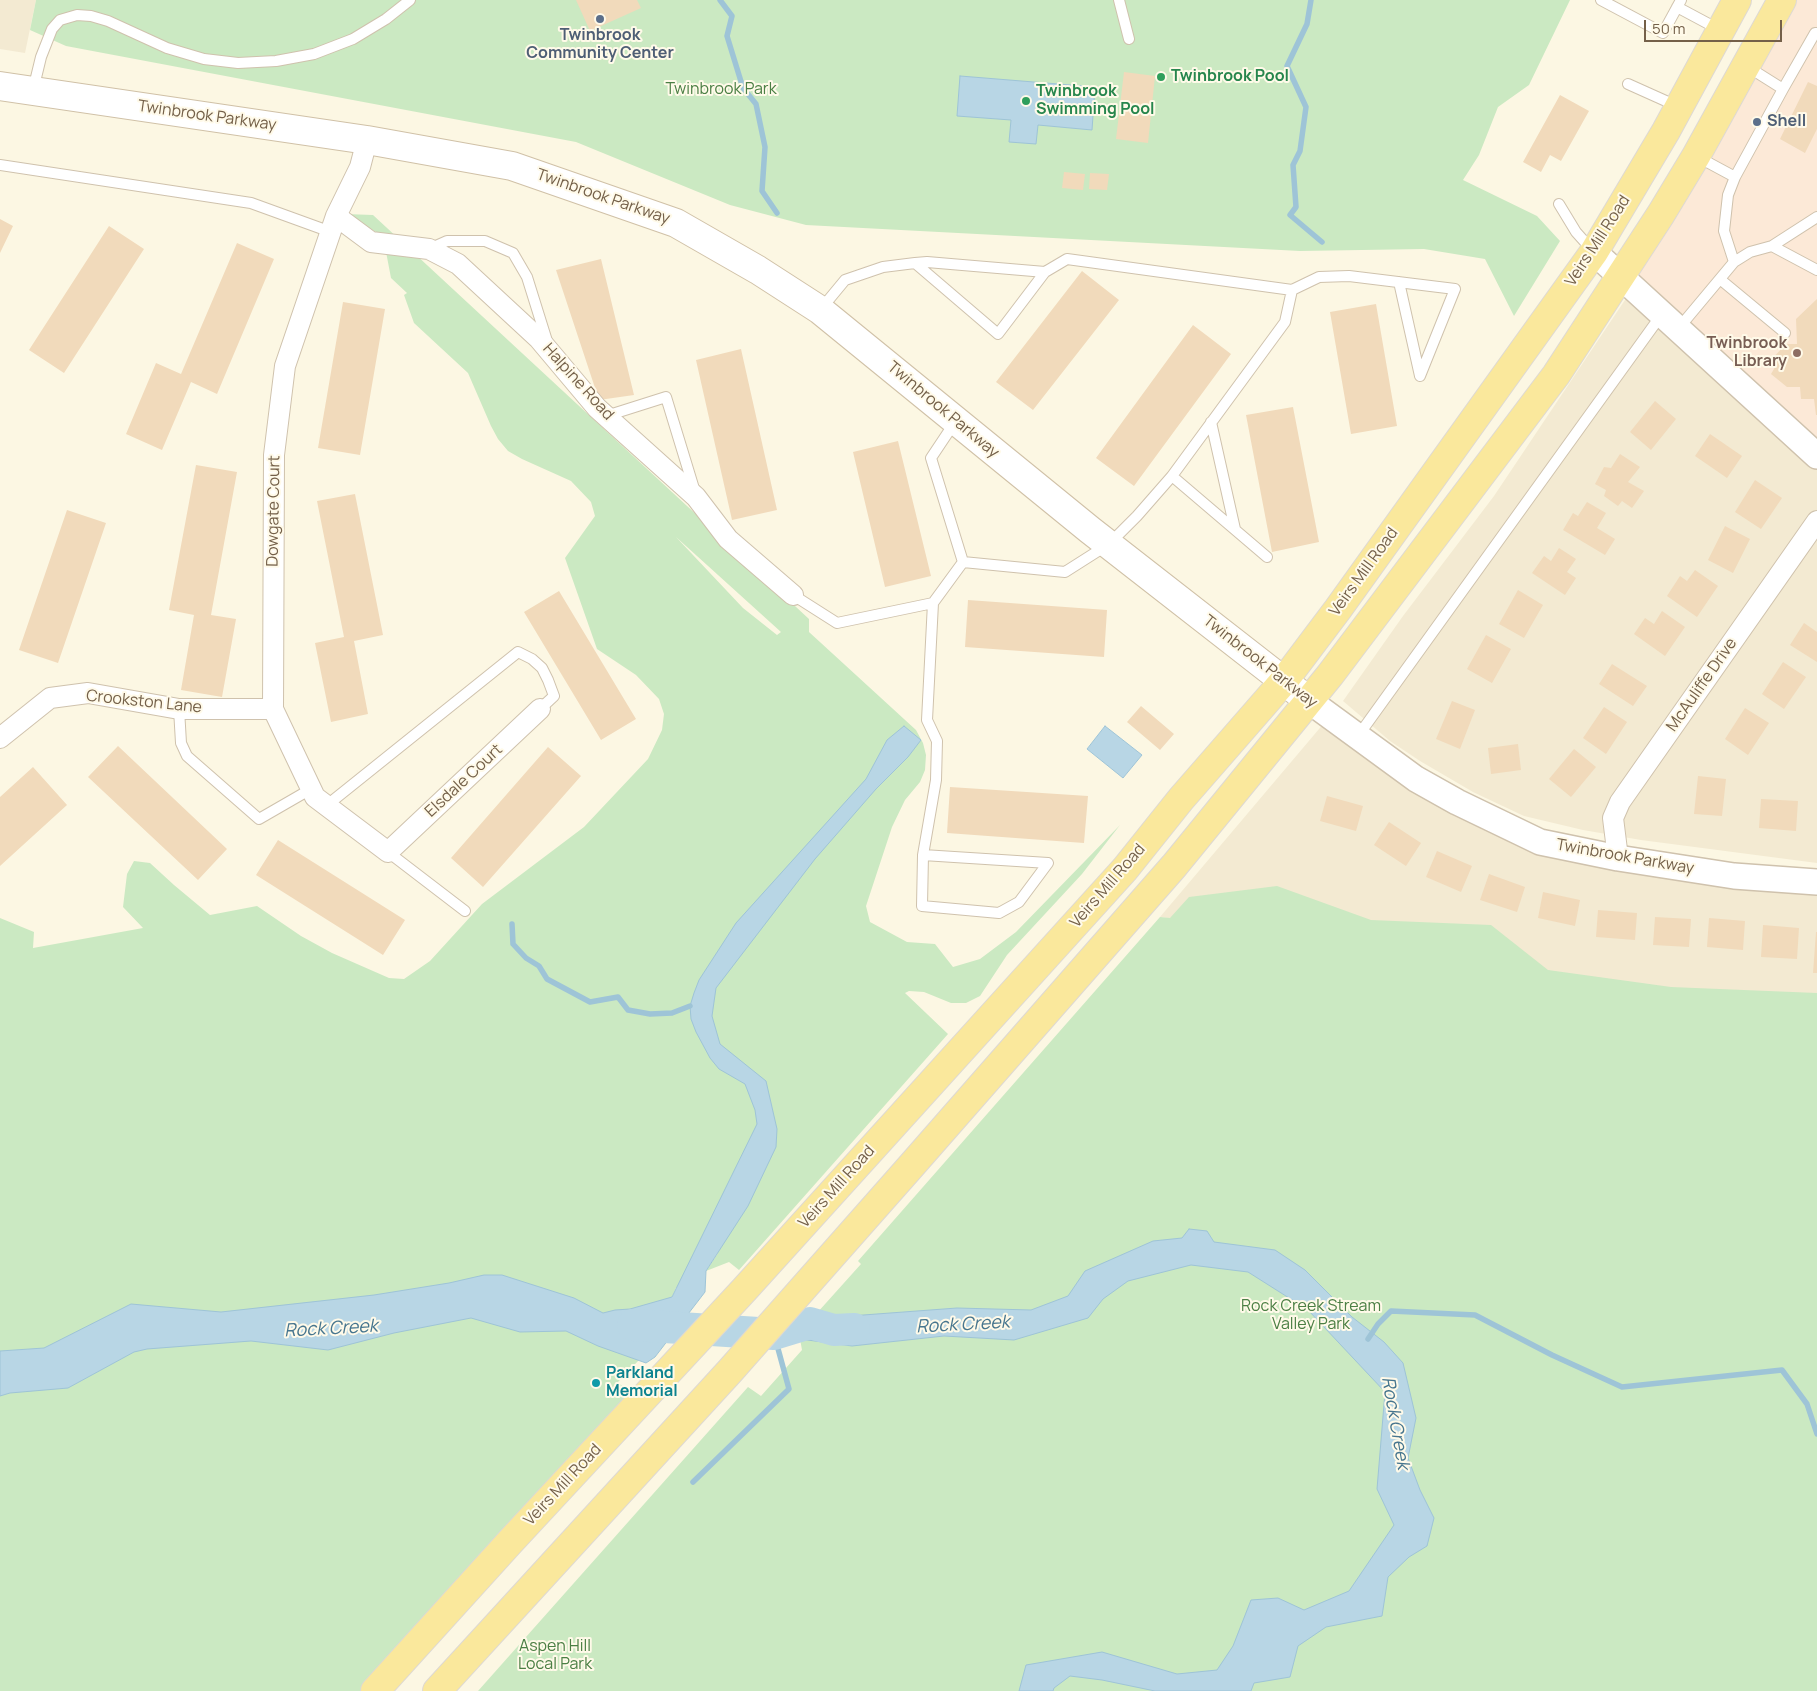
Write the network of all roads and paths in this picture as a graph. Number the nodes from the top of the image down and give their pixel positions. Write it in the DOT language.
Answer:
graph roads {
  1 [pos="410,0"];
  2 [pos="1119,0"];
  3 [pos="1601,0"];
  4 [pos="1737,0"];
  5 [pos="1782,0"];
  6 [pos="1679,4"];
  7 [pos="1720,30"];
  8 [pos="1816,32"];
  9 [pos="1129,39"];
  10 [pos="1747,66"];
  11 [pos="1628,84"];
  12 [pos="0,86"];
  13 [pos="1783,89"];
  14 [pos="33,91"];
  15 [pos="1680,107"];
  16 [pos="367,140"];
  17 [pos="1696,156"];
  18 [pos="0,165"];
  19 [pos="1735,177"];
  20 [pos="1559,204"];
  21 [pos="1817,217"];
  22 [pos="333,224"];
  23 [pos="1772,246"];
  24 [pos="429,249"];
  25 [pos="1594,252"];
  26 [pos="1734,262"];
  27 [pos="915,263"];
  28 [pos="1817,270"];
  29 [pos="1045,272"];
  30 [pos="1620,276"];
  31 [pos="1721,280"];
  32 [pos="1398,282"];
  33 [pos="1292,290"];
  34 [pos="820,310"];
  35 [pos="1670,322"];
  36 [pos="1785,334"];
  37 [pos="552,354"];
  38 [pos="606,416"];
  39 [pos="956,421"];
  40 [pos="1211,422"];
  41 [pos="1817,456"];
  42 [pos="1172,476"];
  43 [pos="696,497"];
  44 [pos="1817,521"];
  45 [pos="1235,529"];
  46 [pos="1109,544"];
  47 [pos="1267,557"];
  48 [pos="963,562"];
  49 [pos="793,594"];
  50 [pos="933,603"];
  51 [pos="1284,682"];
  52 [pos="1308,700"];
  53 [pos="179,709"];
  54 [pos="273,709"];
  55 [pos="540,709"];
  56 [pos="1357,737"];
  57 [pos="0,738"];
  58 [pos="311,789"];
  59 [pos="326,806"];
  60 [pos="388,852"];
  61 [pos="923,855"];
  62 [pos="1618,858"];
  63 [pos="1817,882"];
  64 [pos="465,911"];
  65 [pos="375,1691"];
  66 [pos="437,1691"];
  1 -- 14 [label="lane"];
  2 -- 9 [label="lane"];
  3 -- 6 [label="lane"];
  4 -- 7 [label="main road, Veirs Mill Road"];
  5 -- 10 [label="main road, Veirs Mill Road"];
  6 -- 7 [label="lane"];
  7 -- 15 [label="main road, Veirs Mill Road"];
  8 -- 13 [label="lane"];
  10 -- 13 [label="lane"];
  10 -- 17 [label="main road, Veirs Mill Road"];
  11 -- 15 [label="lane"];
  12 -- 14 [label="main road, Twinbrook Parkway"];
  13 -- 19 [label="lane"];
  14 -- 16 [label="main road, Twinbrook Parkway"];
  15 -- 25 [label="main road, Veirs Mill Road"];
  16 -- 22 [label="street, Dowgate Court"];
  16 -- 34 [label="main road, Twinbrook Parkway"];
  17 -- 19 [label="lane"];
  17 -- 30 [label="main road, Veirs Mill Road"];
  18 -- 22 [label="lane"];
  19 -- 26 [label="lane"];
  20 -- 25 [label="lane"];
  21 -- 23 [label="lane"];
  22 -- 24 [label="street, Halpine Road"];
  22 -- 54 [label="street, Dowgate Court"];
  23 -- 26 [label="lane"];
  23 -- 28 [label="lane"];
  24 -- 37 [label="street, Halpine Road"];
  24 -- 37 [label="lane"];
  25 -- 30 [label="street"];
  25 -- 51 [label="main road, Veirs Mill Road"];
  26 -- 31 [label="lane"];
  27 -- 29 [label="lane"];
  27 -- 29 [label="lane"];
  27 -- 34 [label="lane"];
  29 -- 33 [label="lane"];
  30 -- 35 [label="street"];
  30 -- 52 [label="main road, Veirs Mill Road"];
  31 -- 35 [label="lane"];
  31 -- 36 [label="lane"];
  32 -- 32 [label="lane"];
  32 -- 33 [label="lane"];
  33 -- 40 [label="lane"];
  34 -- 39 [label="main road, Twinbrook Parkway"];
  35 -- 41 [label="street"];
  35 -- 56 [label="lane"];
  37 -- 38 [label="street, Halpine Road"];
  38 -- 43 [label="street, Halpine Road"];
  38 -- 43 [label="lane"];
  39 -- 46 [label="main road, Twinbrook Parkway"];
  39 -- 48 [label="lane"];
  40 -- 42 [label="lane"];
  40 -- 45 [label="lane"];
  42 -- 45 [label="lane"];
  42 -- 46 [label="lane"];
  43 -- 49 [label="street, Halpine Road"];
  44 -- 62 [label="street, McAuliffe Drive"];
  45 -- 47 [label="lane"];
  46 -- 48 [label="lane"];
  46 -- 51 [label="main road, Twinbrook Parkway"];
  48 -- 50 [label="lane"];
  49 -- 50 [label="lane"];
  50 -- 61 [label="lane"];
  51 -- 52 [label="main road, Twinbrook Parkway"];
  51 -- 65 [label="main road, Veirs Mill Road"];
  52 -- 56 [label="street, Twinbrook Parkway"];
  52 -- 66 [label="main road, Veirs Mill Road"];
  53 -- 54 [label="street, Crookston Lane"];
  53 -- 57 [label="street, Crookston Lane"];
  53 -- 58 [label="lane"];
  54 -- 58 [label="street, Dowgate Court"];
  55 -- 59 [label="lane"];
  55 -- 60 [label="street, Elsdale Court"];
  56 -- 62 [label="street, Twinbrook Parkway"];
  58 -- 59 [label="street, Dowgate Court"];
  59 -- 60 [label="street, Dowgate Court"];
  60 -- 64 [label="lane"];
  61 -- 61 [label="lane"];
  62 -- 63 [label="street, Twinbrook Parkway"];
}
